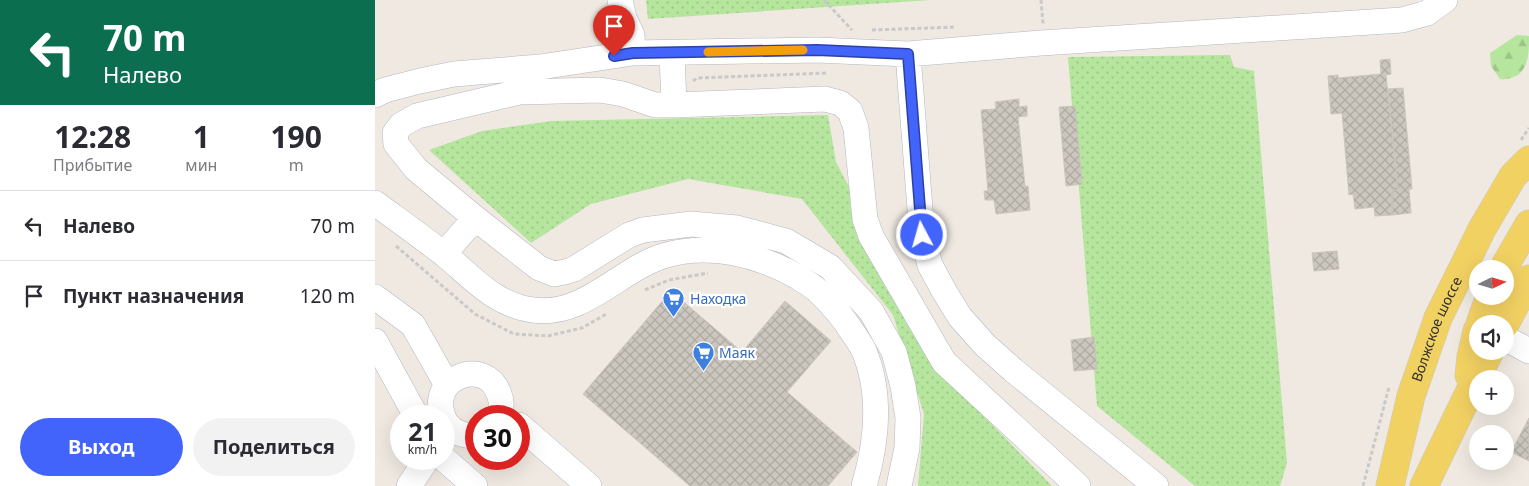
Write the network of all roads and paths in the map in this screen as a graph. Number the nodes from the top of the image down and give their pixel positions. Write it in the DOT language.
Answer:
graph roads {
  1 [pos="620,0"];
  2 [pos="824,0"];
  3 [pos="1041,0"];
  4 [pos="1445,0"];
  5 [pos="1043,25"];
  6 [pos="852,30"];
  7 [pos="633,53"];
  8 [pos="671,53"];
  9 [pos="908,54"];
  10 [pos="830,73"];
  11 [pos="375,95"];
  12 [pos="674,101"];
  13 [pos="1529,152"];
  14 [pos="1524,165"];
  15 [pos="375,203"];
  16 [pos="475,218"];
  17 [pos="1529,224"];
  18 [pos="444,254"];
  19 [pos="1508,260"];
  20 [pos="1529,279"];
  21 [pos="375,297"];
  22 [pos="1510,315"];
  23 [pos="375,341"];
  24 [pos="1514,343"];
  25 [pos="1529,351"];
  26 [pos="1471,360"];
  27 [pos="1486,360"];
  28 [pos="447,385"];
  29 [pos="1466,399"];
  30 [pos="410,405"];
  31 [pos="440,405"];
  32 [pos="503,405"];
  33 [pos="530,436"];
  34 [pos="455,469"];
  35 [pos="420,470"];
  36 [pos="409,486"];
  37 [pos="475,486"];
  38 [pos="589,486"];
  39 [pos="864,486"];
  40 [pos="899,486"];
  41 [pos="1078,486"];
  42 [pos="1156,486"];
  43 [pos="1390,486"];
  44 [pos="1424,486"];
  1 -- 7 [label="street"];
  2 -- 6 [label="path"];
  3 -- 5 [label="path"];
  4 -- 9 [label="street"];
  7 -- 8 [label="street"];
  7 -- 11 [label="street"];
  8 -- 9 [label="street"];
  8 -- 12 [label="street"];
  9 -- 42 [label="street"];
  10 -- 12 [label="path"];
  12 -- 16 [label="street"];
  12 -- 41 [label="street"];
  13 -- 14 [label="main road, Волжское шоссе"];
  14 -- 43 [label="main road, Волжское шоссе"];
  15 -- 18 [label="street"];
  16 -- 18 [label="street"];
  16 -- 40 [label="street"];
  17 -- 19 [label="main road"];
  18 -- 39 [label="street"];
  20 -- 22 [label="main road"];
  21 -- 28 [label="street"];
  23 -- 30 [label="street"];
  24 -- 25 [label="street"];
  26 -- 29 [label="main road"];
  27 -- 29 [label="main road"];
  28 -- 31 [label="street"];
  28 -- 32 [label="street"];
  29 -- 44 [label="main road"];
  33 -- 38 [label="street"];
  34 -- 37 [label="street"];
  35 -- 36 [label="street"];
}
